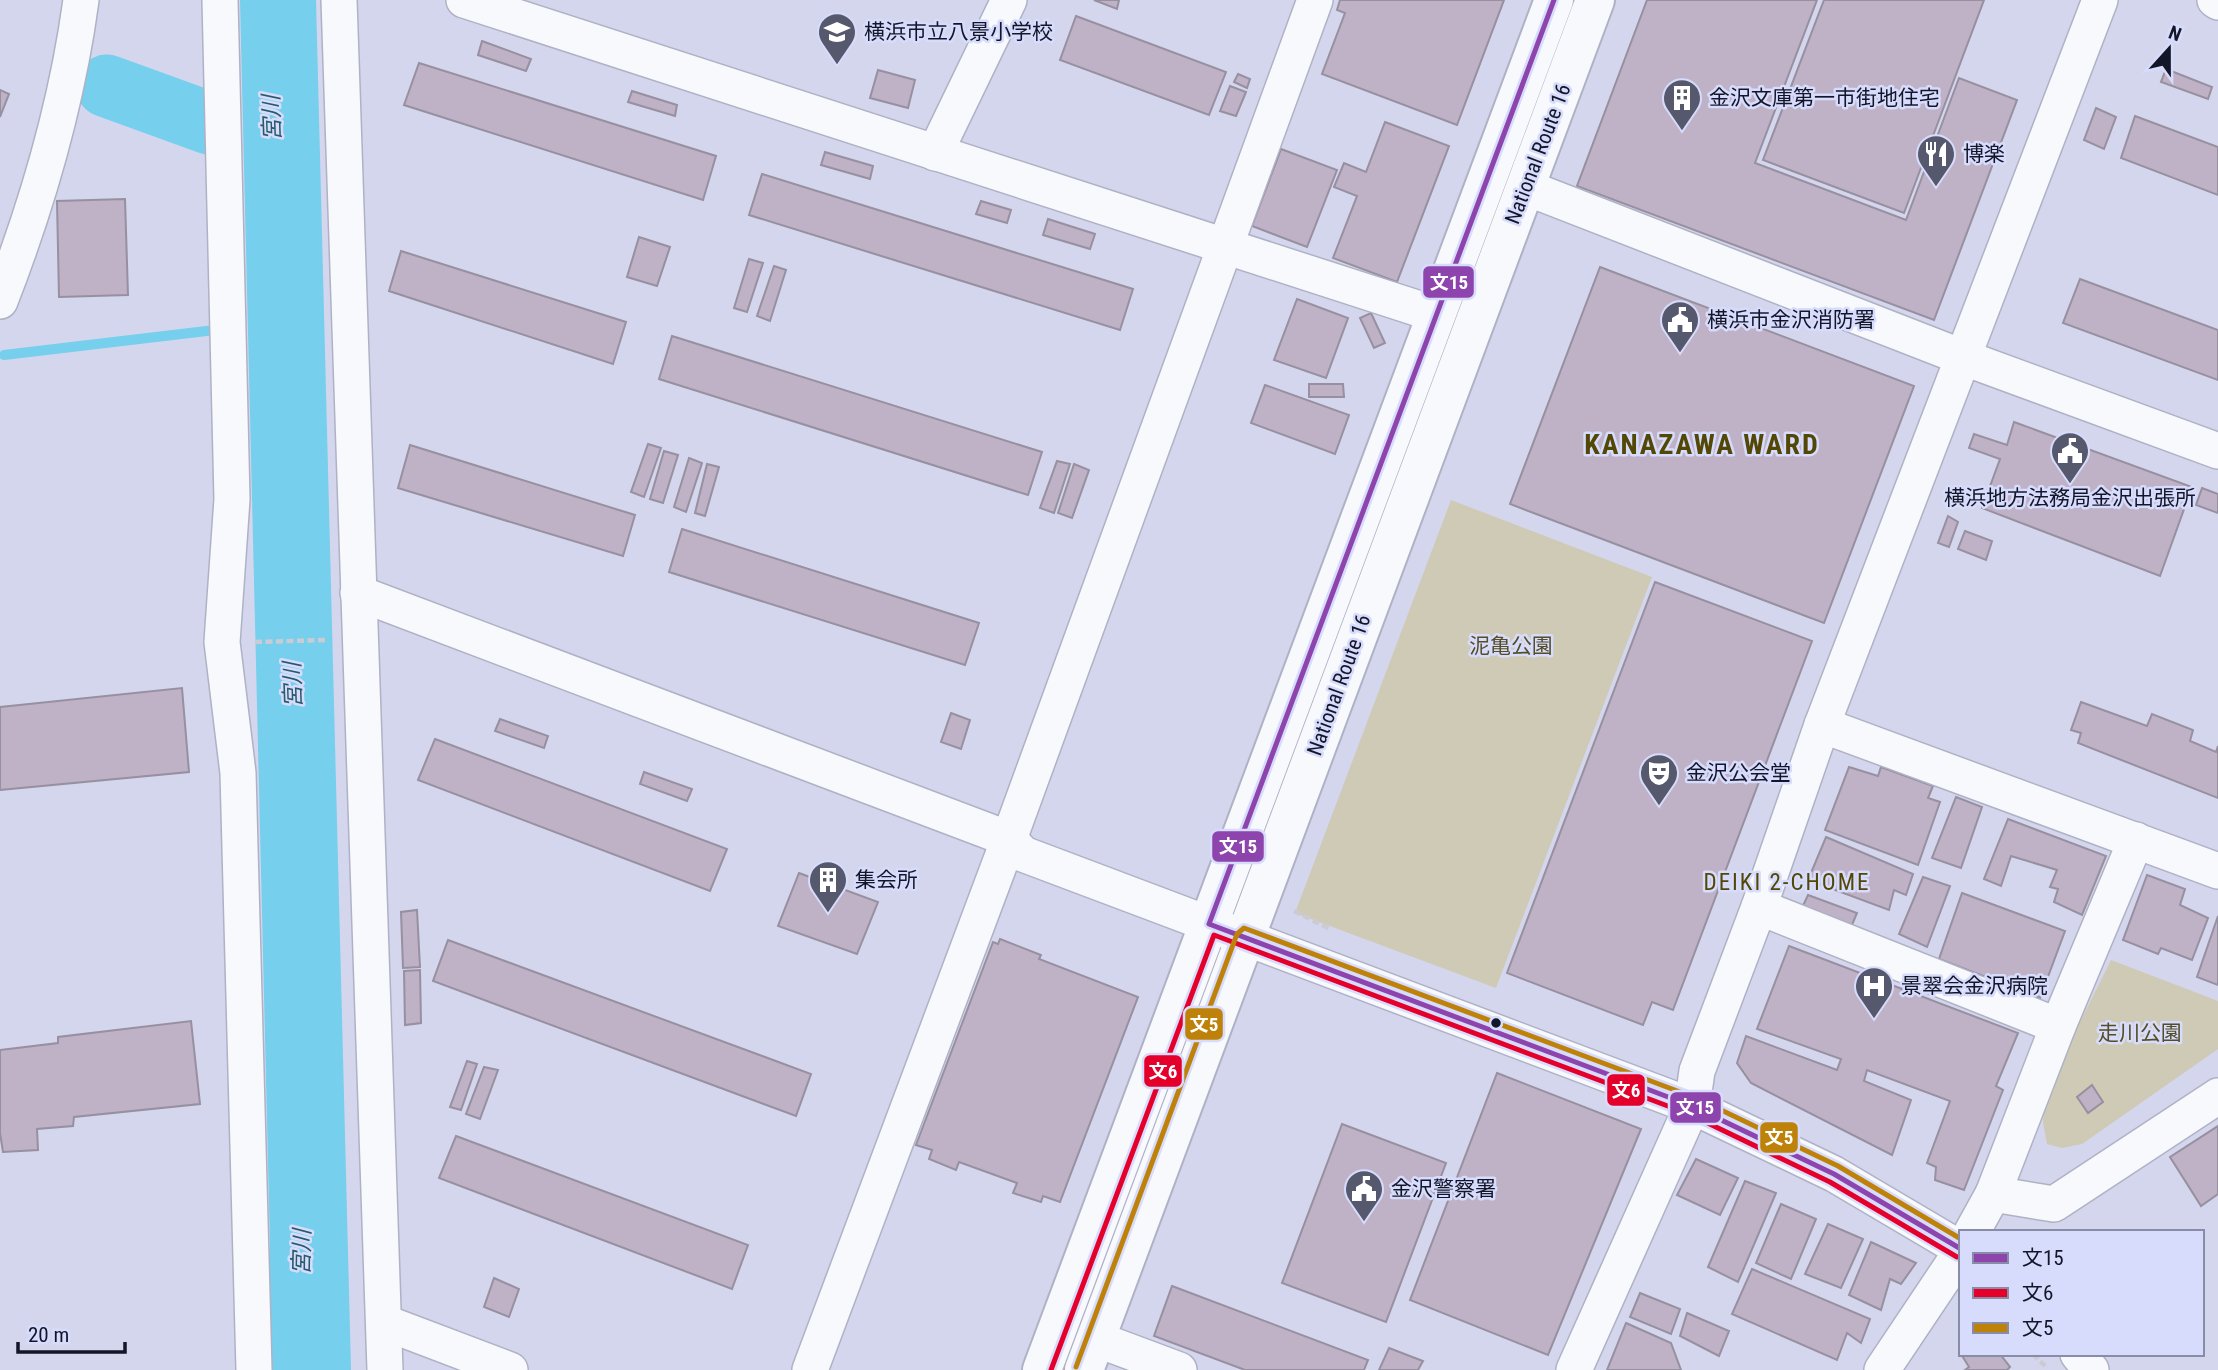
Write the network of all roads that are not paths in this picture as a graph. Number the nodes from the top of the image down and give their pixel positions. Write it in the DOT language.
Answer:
graph roads {
  1 [pos="80,0"];
  2 [pos="220,0"];
  3 [pos="339,0"];
  4 [pos="464,0"];
  5 [pos="1009,0"];
  6 [pos="1315,0"];
  7 [pos="1554,0"];
  8 [pos="1595,0"];
  9 [pos="2100,0"];
  10 [pos="935,153"];
  11 [pos="1525,187"];
  12 [pos="1226,247"];
  13 [pos="0,301"];
  14 [pos="1435,314"];
  15 [pos="1962,357"];
  16 [pos="2218,451"];
  17 [pos="358,593"];
  18 [pos="1822,725"];
  19 [pos="1009,839"];
  20 [pos="2136,840"];
  21 [pos="2218,871"];
  22 [pos="1759,907"];
  23 [pos="1209,924"];
  24 [pos="1245,937"];
  25 [pos="2058,1026"];
  26 [pos="2218,1097"];
  27 [pos="1692,1106"];
  28 [pos="1993,1194"];
  29 [pos="1973,1230"];
  30 [pos="1959,1249"];
  31 [pos="1959,1253"];
  32 [pos="386,1324"];
  33 [pos="1090,1354"];
  34 [pos="2080,1356"];
  35 [pos="254,1370"];
  36 [pos="385,1370"];
  37 [pos="510,1370"];
  38 [pos="810,1370"];
  39 [pos="1042,1370"];
  40 [pos="1179,1370"];
  41 [pos="1574,1370"];
  42 [pos="1882,1370"];
  43 [pos="2091,1370"];
  1 -- 13 [label="street"];
  2 -- 35 [label="street"];
  3 -- 17 [label="street"];
  4 -- 10 [label="street"];
  5 -- 10 [label="street"];
  6 -- 12 [label="street"];
  7 -- 14 [label="highway, National Route 16"];
  8 -- 11 [label="highway, National Route 16"];
  9 -- 15 [label="street"];
  10 -- 12 [label="street"];
  11 -- 15 [label="street"];
  11 -- 24 [label="highway, National Route 16"];
  12 -- 14 [label="street"];
  12 -- 19 [label="street"];
  14 -- 23 [label="highway, National Route 16"];
  15 -- 16 [label="street"];
  15 -- 18 [label="street"];
  17 -- 19 [label="street"];
  17 -- 32 [label="street"];
  18 -- 20 [label="street"];
  18 -- 22 [label="street"];
  19 -- 23 [label="street"];
  19 -- 38 [label="street"];
  20 -- 21 [label="street"];
  20 -- 25 [label="street"];
  22 -- 25 [label="street"];
  22 -- 27 [label="street"];
  23 -- 24 [label="street"];
  23 -- 39 [label="highway, National Route 16"];
  24 -- 27 [label="street"];
  24 -- 33 [label="highway, National Route 16"];
  25 -- 28 [label="street"];
  26 -- 28 [label="street"];
  27 -- 30 [label="street"];
  27 -- 41 [label="street"];
  28 -- 29 [label="street"];
  31 -- 42 [label="street"];
  32 -- 36 [label="street"];
  32 -- 37 [label="street"];
  33 -- 40 [label="street"];
  34 -- 43 [label="street"];
}
